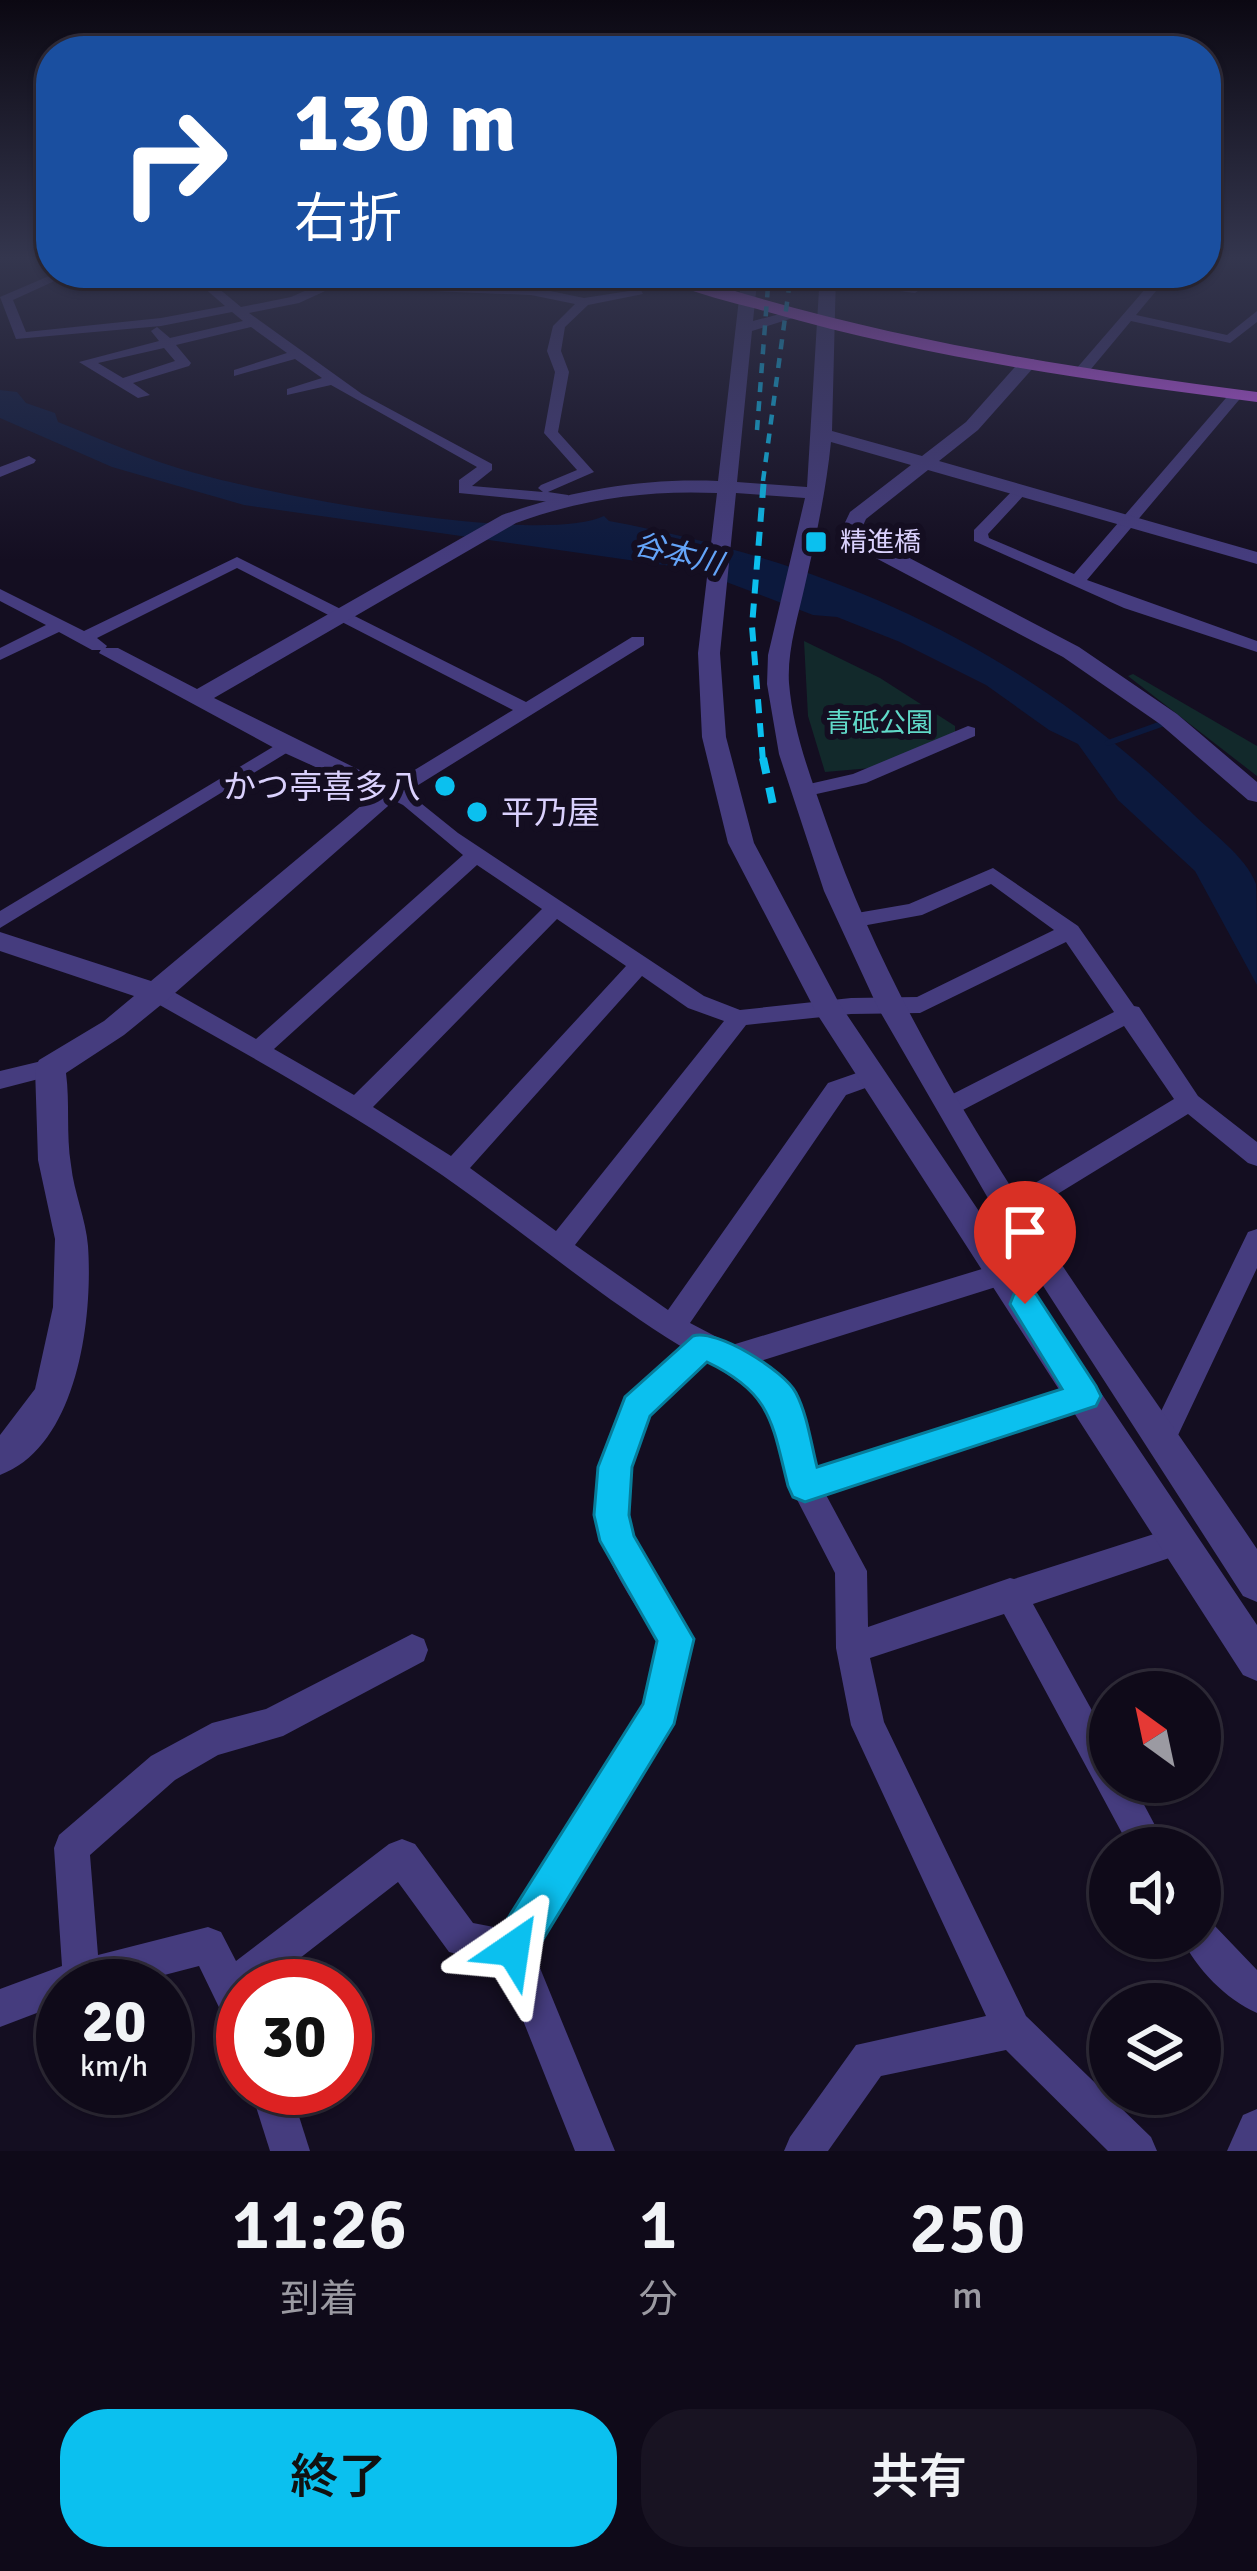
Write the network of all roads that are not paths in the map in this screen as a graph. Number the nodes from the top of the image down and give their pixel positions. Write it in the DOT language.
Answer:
graph roads {
  1 [pos="92,360"];
  2 [pos="182,360"];
  3 [pos="278,360"];
  4 [pos="305,360"];
  5 [pos="558,360"];
  6 [pos="742,360"];
  7 [pos="825,360"];
  8 [pos="1013,360"];
  9 [pos="1091,360"];
  10 [pos="1028,363"];
  11 [pos="1081,372"];
  12 [pos="239,373"];
  13 [pos="331,380"];
  14 [pos="123,382"];
  15 [pos="292,392"];
  16 [pos="1237,394"];
  17 [pos="143,395"];
  18 [pos="1257,397"];
  19 [pos="824,434"];
  20 [pos="29,460"];
  21 [pos="925,463"];
  22 [pos="0,472"];
  23 [pos="730,487"];
  24 [pos="1021,490"];
  25 [pos="816,493"];
  26 [pos="556,496"];
  27 [pos="1130,522"];
  28 [pos="1257,557"];
  29 [pos="1076,582"];
  30 [pos="0,594"];
  31 [pos="341,614"];
  32 [pos="58,626"];
  33 [pos="84,638"];
  34 [pos="638,641"];
  35 [pos="1257,647"];
  36 [pos="110,653"];
  37 [pos="0,655"];
  38 [pos="198,698"];
  39 [pos="528,710"];
  40 [pos="968,732"];
  41 [pos="286,745"];
  42 [pos="803,791"];
  43 [pos="392,792"];
  44 [pos="1257,796"];
  45 [pos="477,854"];
  46 [pos="556,908"];
  47 [pos="0,921"];
  48 [pos="850,921"];
  49 [pos="1070,931"];
  50 [pos="0,941"];
  51 [pos="639,965"];
  52 [pos="157,993"];
  53 [pos="827,1007"];
  54 [pos="892,1008"];
  55 [pos="1131,1013"];
  56 [pos="739,1018"];
  57 [pos="257,1051"];
  58 [pos="50,1068"];
  59 [pos="874,1076"];
  60 [pos="0,1079"];
  61 [pos="1189,1102"];
  62 [pos="950,1106"];
  63 [pos="357,1108"];
  64 [pos="1257,1156"];
  65 [pos="453,1170"];
  66 [pos="1011,1210"];
  67 [pos="1257,1240"];
  68 [pos="557,1249"];
  69 [pos="1005,1273"];
  70 [pos="674,1326"];
  71 [pos="717,1352"];
  72 [pos="1084,1396"];
  73 [pos="1161,1441"];
  74 [pos="0,1458"];
  75 [pos="805,1486"];
  76 [pos="1179,1540"];
  77 [pos="1257,1583"];
  78 [pos="1010,1593"];
  79 [pos="852,1648"];
  80 [pos="412,1650"];
  81 [pos="1257,1661"];
  82 [pos="1089,1737"];
  83 [pos="513,1949"];
  84 [pos="80,1959"];
  85 [pos="154,1959"];
  86 [pos="286,1959"];
  87 [pos="1219,1959"];
  88 [pos="216,1962"];
  89 [pos="1257,1994"];
  90 [pos="36,1995"];
  91 [pos="0,2008"];
  92 [pos="1012,2030"];
  93 [pos="279,2115"];
  94 [pos="1257,2129"];
  95 [pos="290,2151"];
  96 [pos="595,2151"];
  97 [pos="804,2151"];
  98 [pos="1137,2151"];
  99 [pos="1247,2151"];
  1 -- 14 [label="street"];
  2 -- 14 [label="street"];
  3 -- 12 [label="street"];
  4 -- 13 [label="street"];
  5 -- 26 [label="street"];
  6 -- 23 [label="street"];
  7 -- 19 [label="street"];
  8 -- 10 [label="main road"];
  9 -- 11 [label="street"];
  10 -- 11 [label="main road"];
  10 -- 21 [label="street"];
  11 -- 16 [label="main road"];
  13 -- 15 [label="street"];
  13 -- 26 [label="street"];
  14 -- 17 [label="street"];
  16 -- 18 [label="main road"];
  16 -- 27 [label="street"];
  19 -- 21 [label="street"];
  19 -- 25 [label="street"];
  20 -- 22 [label="street"];
  21 -- 24 [label="street"];
  21 -- 44 [label="street"];
  23 -- 25 [label="street"];
  23 -- 26 [label="street"];
  23 -- 53 [label="street"];
  24 -- 27 [label="street"];
  24 -- 29 [label="street"];
  25 -- 42 [label="street"];
  26 -- 31 [label="street"];
  27 -- 28 [label="street"];
  27 -- 29 [label="street"];
  29 -- 35 [label="street"];
  30 -- 32 [label="street"];
  31 -- 33 [label="street"];
  31 -- 38 [label="street"];
  31 -- 39 [label="street"];
  32 -- 33 [label="street"];
  32 -- 37 [label="street"];
  33 -- 36 [label="street"];
  34 -- 39 [label="street"];
  36 -- 38 [label="street"];
  38 -- 41 [label="street"];
  39 -- 43 [label="street"];
  40 -- 42 [label="street"];
  41 -- 43 [label="street"];
  41 -- 47 [label="street"];
  42 -- 48 [label="street"];
  43 -- 45 [label="street"];
  43 -- 52 [label="street"];
  45 -- 46 [label="street"];
  45 -- 57 [label="street"];
  46 -- 51 [label="street"];
  46 -- 63 [label="street"];
  48 -- 49 [label="street"];
  48 -- 54 [label="street"];
  49 -- 54 [label="street"];
  49 -- 55 [label="street"];
  50 -- 52 [label="street"];
  51 -- 56 [label="street"];
  51 -- 65 [label="street"];
  52 -- 57 [label="street"];
  52 -- 58 [label="street"];
  53 -- 54 [label="street"];
  53 -- 56 [label="street"];
  53 -- 59 [label="street"];
  54 -- 62 [label="street"];
  55 -- 61 [label="street"];
  55 -- 62 [label="street"];
  56 -- 68 [label="street"];
  57 -- 63 [label="street"];
  58 -- 60 [label="street"];
  58 -- 74 [label="street"];
  59 -- 69 [label="street"];
  59 -- 70 [label="street"];
  61 -- 64 [label="street"];
  61 -- 66 [label="street"];
  62 -- 66 [label="street"];
  63 -- 65 [label="street"];
  65 -- 68 [label="street"];
  66 -- 73 [label="street"];
  67 -- 73 [label="street"];
  68 -- 70 [label="street"];
  69 -- 71 [label="street"];
  69 -- 72 [label="street"];
  70 -- 71 [label="street"];
  71 -- 75 [label="street"];
  71 -- 83 [label="street"];
  72 -- 75 [label="street"];
  72 -- 76 [label="street"];
  73 -- 77 [label="street"];
  75 -- 79 [label="street"];
  76 -- 78 [label="street"];
  76 -- 81 [label="street"];
  78 -- 79 [label="street"];
  78 -- 82 [label="street"];
  79 -- 92 [label="street"];
  80 -- 84 [label="street"];
  83 -- 86 [label="street"];
  83 -- 96 [label="street"];
  85 -- 88 [label="street"];
  87 -- 89 [label="street"];
  90 -- 91 [label="street"];
  92 -- 97 [label="street"];
  92 -- 98 [label="street"];
  93 -- 95 [label="street"];
  94 -- 99 [label="street"];
}
